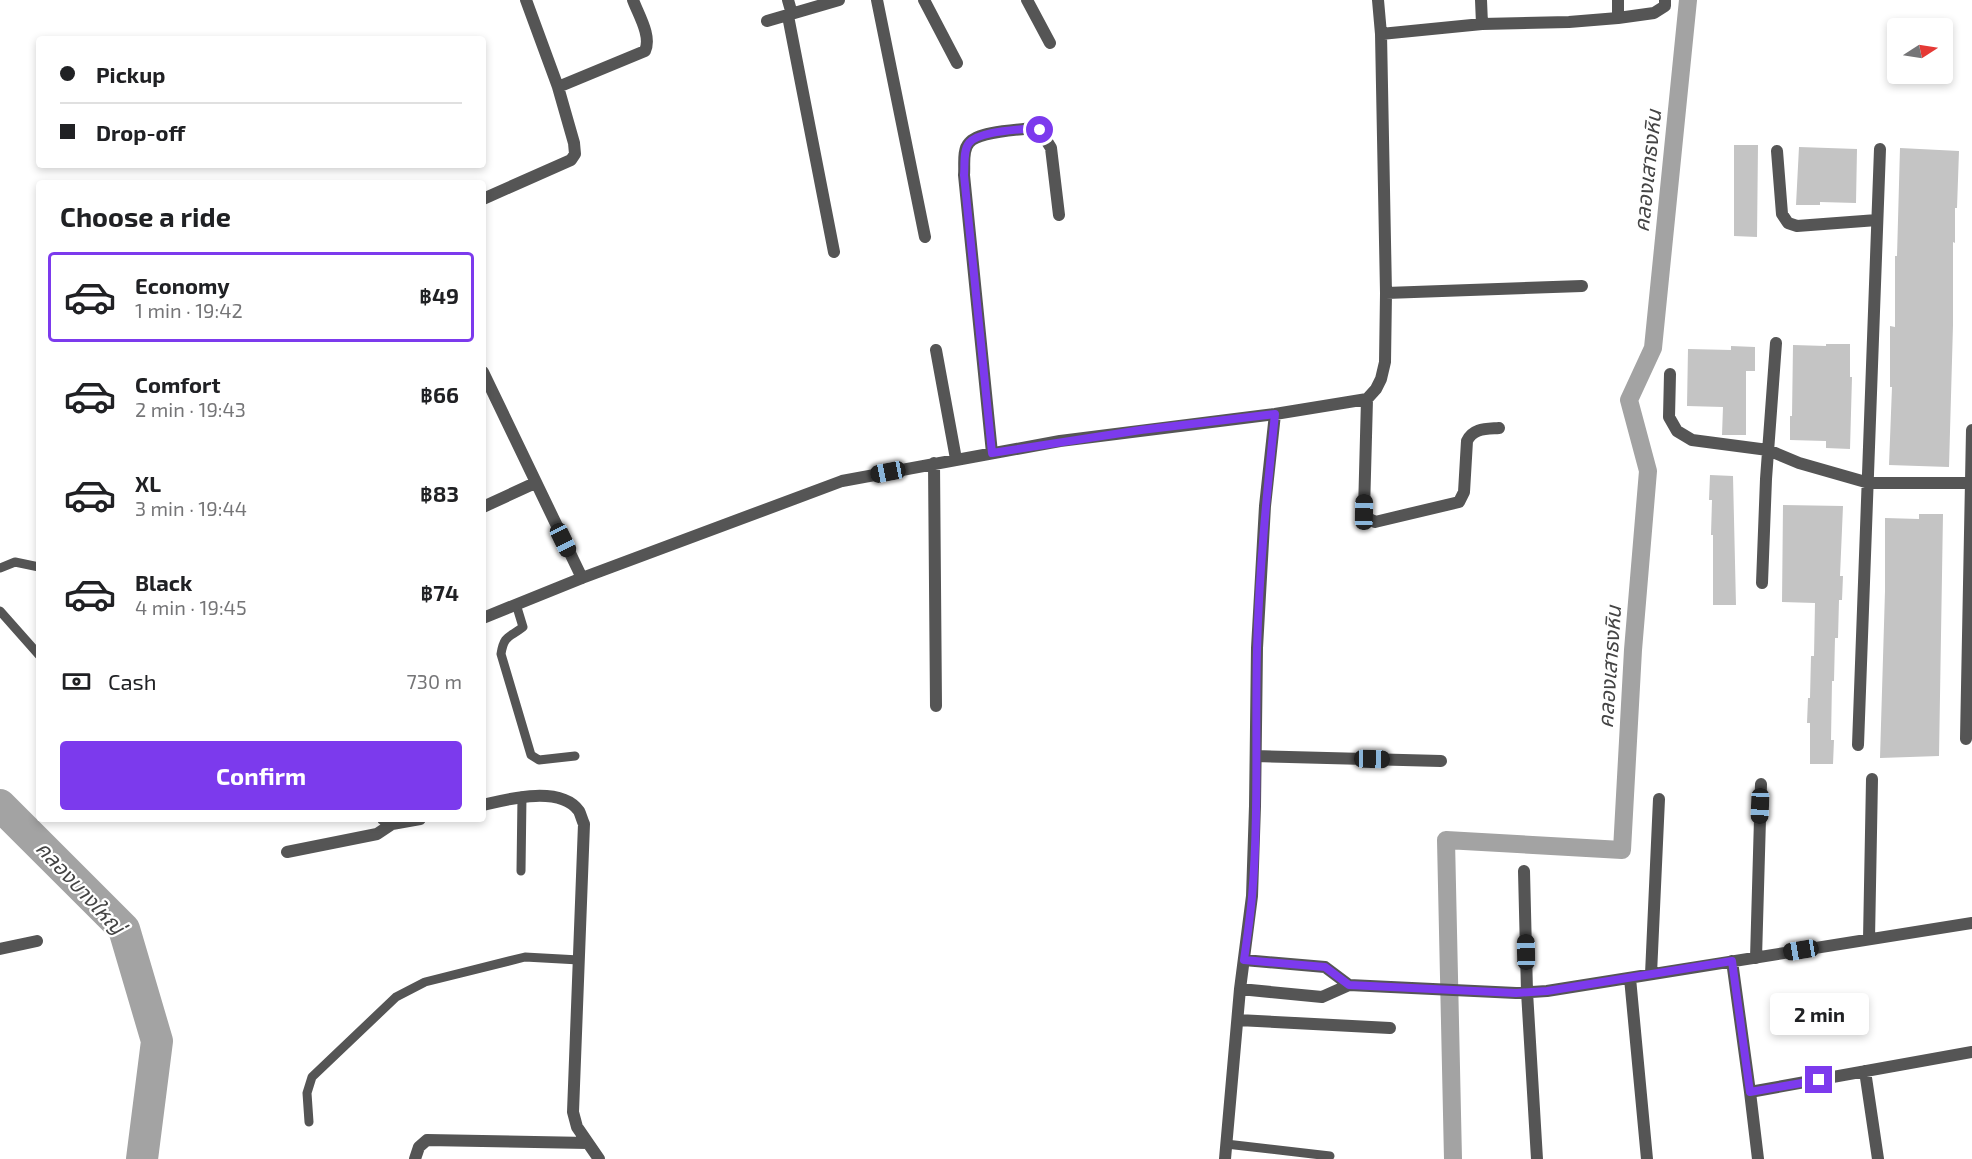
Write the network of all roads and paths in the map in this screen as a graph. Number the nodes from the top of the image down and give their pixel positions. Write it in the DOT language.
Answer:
graph roads {
  1 [pos="526,0"];
  2 [pos="633,0"];
  3 [pos="788,0"];
  4 [pos="839,0"];
  5 [pos="877,0"];
  6 [pos="924,0"];
  7 [pos="1027,0"];
  8 [pos="1378,0"];
  9 [pos="1480,0"];
  10 [pos="1618,0"];
  11 [pos="1665,0"];
  12 [pos="790,15"];
  13 [pos="1618,18"];
  14 [pos="767,21"];
  15 [pos="1482,24"];
  16 [pos="1381,34"];
  17 [pos="1050,43"];
  18 [pos="957,63"];
  19 [pos="558,87"];
  20 [pos="1880,149"];
  21 [pos="1777,151"];
  22 [pos="486,198"];
  23 [pos="1059,215"];
  24 [pos="1877,220"];
  25 [pos="925,237"];
  26 [pos="834,252"];
  27 [pos="1582,286"];
  28 [pos="1386,293"];
  29 [pos="1776,343"];
  30 [pos="936,350"];
  31 [pos="1670,374"];
  32 [pos="486,379"];
  33 [pos="1366,399"];
  34 [pos="1275,414"];
  35 [pos="1499,428"];
  36 [pos="1972,430"];
  37 [pos="1767,450"];
  38 [pos="992,453"];
  39 [pos="956,459"];
  40 [pos="934,463"];
  41 [pos="535,483"];
  42 [pos="1869,483"];
  43 [pos="1971,483"];
  44 [pos="486,506"];
  45 [pos="36,566"];
  46 [pos="0,568"];
  47 [pos="582,578"];
  48 [pos="1762,584"];
  49 [pos="516,604"];
  50 [pos="0,611"];
  51 [pos="486,617"];
  52 [pos="36,652"];
  53 [pos="936,706"];
  54 [pos="1966,739"];
  55 [pos="1858,745"];
  56 [pos="575,756"];
  57 [pos="1256,756"];
  58 [pos="1441,760"];
  59 [pos="1872,779"];
  60 [pos="1761,784"];
  61 [pos="522,796"];
  62 [pos="1659,799"];
  63 [pos="486,804"];
  64 [pos="386,822"];
  65 [pos="287,852"];
  66 [pos="1524,870"];
  67 [pos="522,871"];
  68 [pos="1972,923"];
  69 [pos="1869,939"];
  70 [pos="37,940"];
  71 [pos="0,949"];
  72 [pos="1756,958"];
  73 [pos="579,960"];
  74 [pos="1244,960"];
  75 [pos="1732,961"];
  76 [pos="1651,974"];
  77 [pos="1630,978"];
  78 [pos="1349,985"];
  79 [pos="1240,989"];
  80 [pos="1527,992"];
  81 [pos="1238,1020"];
  82 [pos="1390,1028"];
  83 [pos="1972,1052"];
  84 [pos="1864,1071"];
  85 [pos="1750,1092"];
  86 [pos="309,1122"];
  87 [pos="588,1143"];
  88 [pos="1226,1144"];
  89 [pos="1330,1156"];
  90 [pos="415,1159"];
  91 [pos="598,1159"];
  92 [pos="1226,1159"];
  93 [pos="1537,1159"];
  94 [pos="1647,1159"];
  95 [pos="1758,1159"];
  96 [pos="1878,1159"];
  1 -- 19 [label="street"];
  2 -- 19 [label="street"];
  3 -- 12 [label="street"];
  4 -- 12 [label="street"];
  5 -- 25 [label="street"];
  6 -- 18 [label="street"];
  7 -- 17 [label="street"];
  8 -- 16 [label="street"];
  9 -- 15 [label="street"];
  10 -- 13 [label="street"];
  11 -- 13 [label="street"];
  12 -- 14 [label="street"];
  12 -- 26 [label="street"];
  13 -- 15 [label="street"];
  15 -- 16 [label="street"];
  16 -- 28 [label="street"];
  19 -- 22 [label="street"];
  20 -- 24 [label="street"];
  21 -- 24 [label="street"];
  23 -- 38 [label="street"];
  24 -- 42 [label="street"];
  27 -- 28 [label="street"];
  28 -- 33 [label="street"];
  29 -- 37 [label="street"];
  30 -- 39 [label="street"];
  31 -- 37 [label="street"];
  32 -- 41 [label="street"];
  33 -- 34 [label="street"];
  33 -- 35 [label="street"];
  34 -- 38 [label="street"];
  34 -- 57 [label="street"];
  36 -- 43 [label="street"];
  37 -- 42 [label="street"];
  37 -- 48 [label="street"];
  38 -- 39 [label="street"];
  39 -- 40 [label="street"];
  40 -- 47 [label="street"];
  40 -- 53 [label="street"];
  41 -- 44 [label="street"];
  41 -- 47 [label="street"];
  42 -- 43 [label="street"];
  42 -- 55 [label="street"];
  43 -- 54 [label="street"];
  45 -- 46 [label="lane"];
  47 -- 49 [label="street"];
  49 -- 51 [label="street"];
  49 -- 56 [label="lane"];
  50 -- 52 [label="lane"];
  57 -- 58 [label="street"];
  57 -- 74 [label="street"];
  59 -- 69 [label="street"];
  60 -- 72 [label="street"];
  61 -- 63 [label="street"];
  61 -- 67 [label="lane"];
  61 -- 73 [label="street"];
  62 -- 76 [label="street"];
  64 -- 65 [label="street"];
  66 -- 80 [label="street"];
  68 -- 69 [label="street"];
  69 -- 72 [label="street"];
  70 -- 71 [label="street"];
  72 -- 75 [label="street"];
  73 -- 86 [label="lane"];
  73 -- 87 [label="street"];
  74 -- 78 [label="street"];
  74 -- 79 [label="street"];
  75 -- 76 [label="street"];
  75 -- 85 [label="street"];
  76 -- 77 [label="street"];
  77 -- 80 [label="street"];
  77 -- 94 [label="street"];
  78 -- 79 [label="street"];
  78 -- 80 [label="street"];
  79 -- 81 [label="street"];
  80 -- 93 [label="street"];
  81 -- 82 [label="street"];
  81 -- 88 [label="street"];
  83 -- 84 [label="street"];
  84 -- 85 [label="street"];
  84 -- 96 [label="street"];
  85 -- 95 [label="street"];
  87 -- 90 [label="street"];
  87 -- 91 [label="street"];
  88 -- 89 [label="lane"];
  88 -- 92 [label="street"];
}
